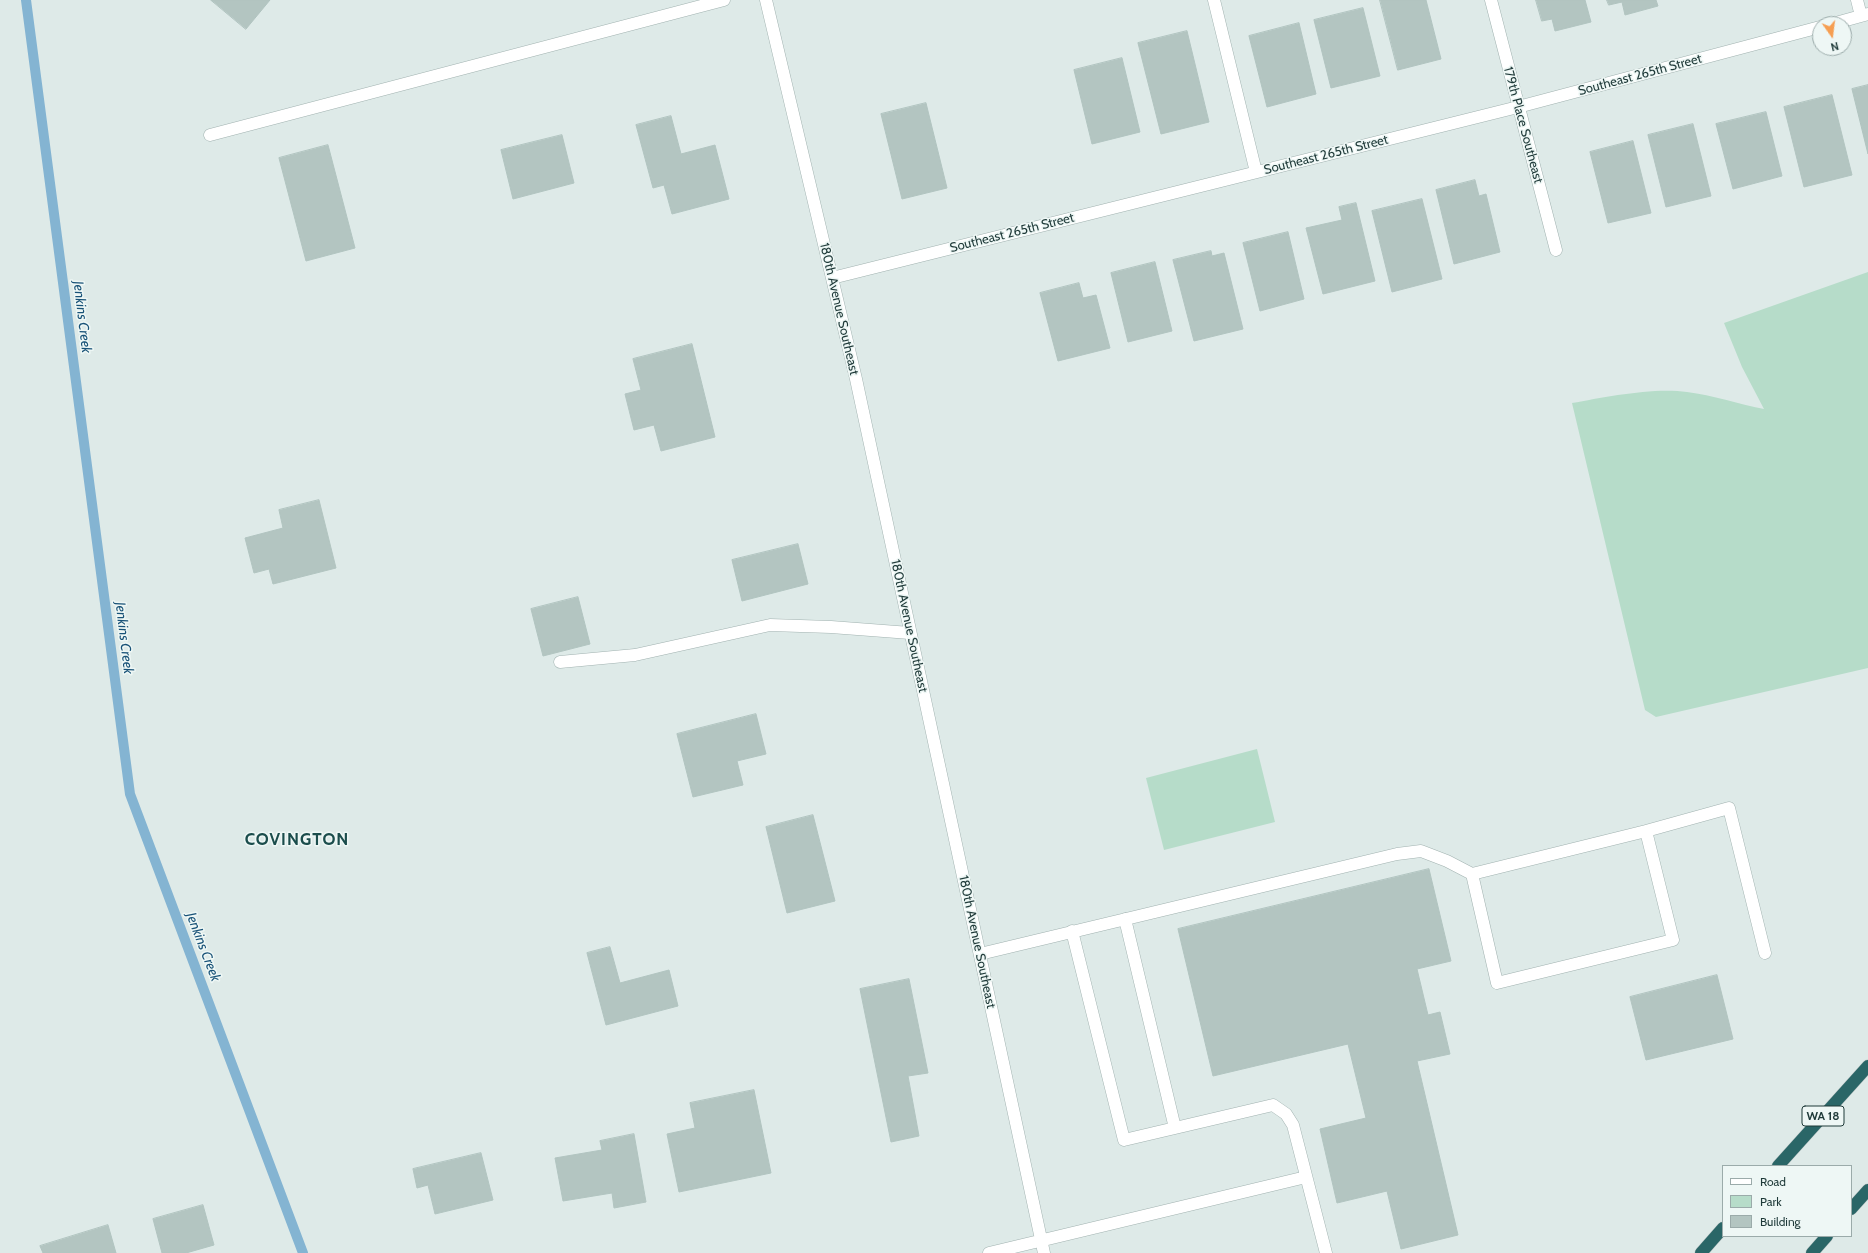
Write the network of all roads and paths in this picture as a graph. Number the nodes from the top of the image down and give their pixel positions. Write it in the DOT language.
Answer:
graph roads {
  1 [pos="724,0"];
  2 [pos="766,0"];
  3 [pos="1214,0"];
  4 [pos="1491,0"];
  5 [pos="1856,0"];
  6 [pos="1864,15"];
  7 [pos="1852,18"];
  8 [pos="1812,29"];
  9 [pos="1518,107"];
  10 [pos="210,135"];
  11 [pos="1256,172"];
  12 [pos="1556,250"];
  13 [pos="832,278"];
  14 [pos="910,633"];
  15 [pos="560,662"];
  16 [pos="1646,831"];
  17 [pos="1472,874"];
  18 [pos="1125,919"];
  19 [pos="1072,931"];
  20 [pos="1765,953"];
  21 [pos="980,954"];
  22 [pos="1868,1066"];
  23 [pos="1175,1128"];
  24 [pos="1779,1165"];
  25 [pos="1306,1177"];
  26 [pos="1868,1190"];
  27 [pos="1852,1208"];
  28 [pos="1722,1229"];
  29 [pos="1826,1237"];
  30 [pos="1041,1240"];
  31 [pos="989,1253"];
  32 [pos="1044,1253"];
  33 [pos="1326,1253"];
  34 [pos="1700,1253"];
  35 [pos="1812,1253"];
  1 -- 10 [label="street"];
  2 -- 13 [label="street, 180th Avenue Southeast"];
  3 -- 11 [label="street"];
  4 -- 9 [label="street, 179th Place Southeast"];
  5 -- 6 [label="street"];
  6 -- 7 [label="street"];
  8 -- 9 [label="street, Southeast 265th Street"];
  9 -- 11 [label="street, Southeast 265th Street"];
  9 -- 12 [label="street, 179th Place Southeast"];
  11 -- 13 [label="street, Southeast 265th Street"];
  13 -- 14 [label="street, 180th Avenue Southeast"];
  14 -- 15 [label="street"];
  14 -- 21 [label="street, 180th Avenue Southeast"];
  16 -- 17 [label="street"];
  16 -- 17 [label="street"];
  16 -- 20 [label="street"];
  17 -- 18 [label="street"];
  18 -- 19 [label="street"];
  18 -- 23 [label="street"];
  19 -- 21 [label="street"];
  19 -- 23 [label="street"];
  21 -- 30 [label="street, 180th Avenue Southeast"];
  22 -- 24 [label="highway, WA 18"];
  23 -- 25 [label="street"];
  25 -- 30 [label="street"];
  25 -- 33 [label="street"];
  26 -- 27 [label="highway"];
  28 -- 34 [label="highway"];
  29 -- 35 [label="highway"];
  30 -- 31 [label="street"];
  30 -- 32 [label="street, 180th Avenue Southeast"];
}
